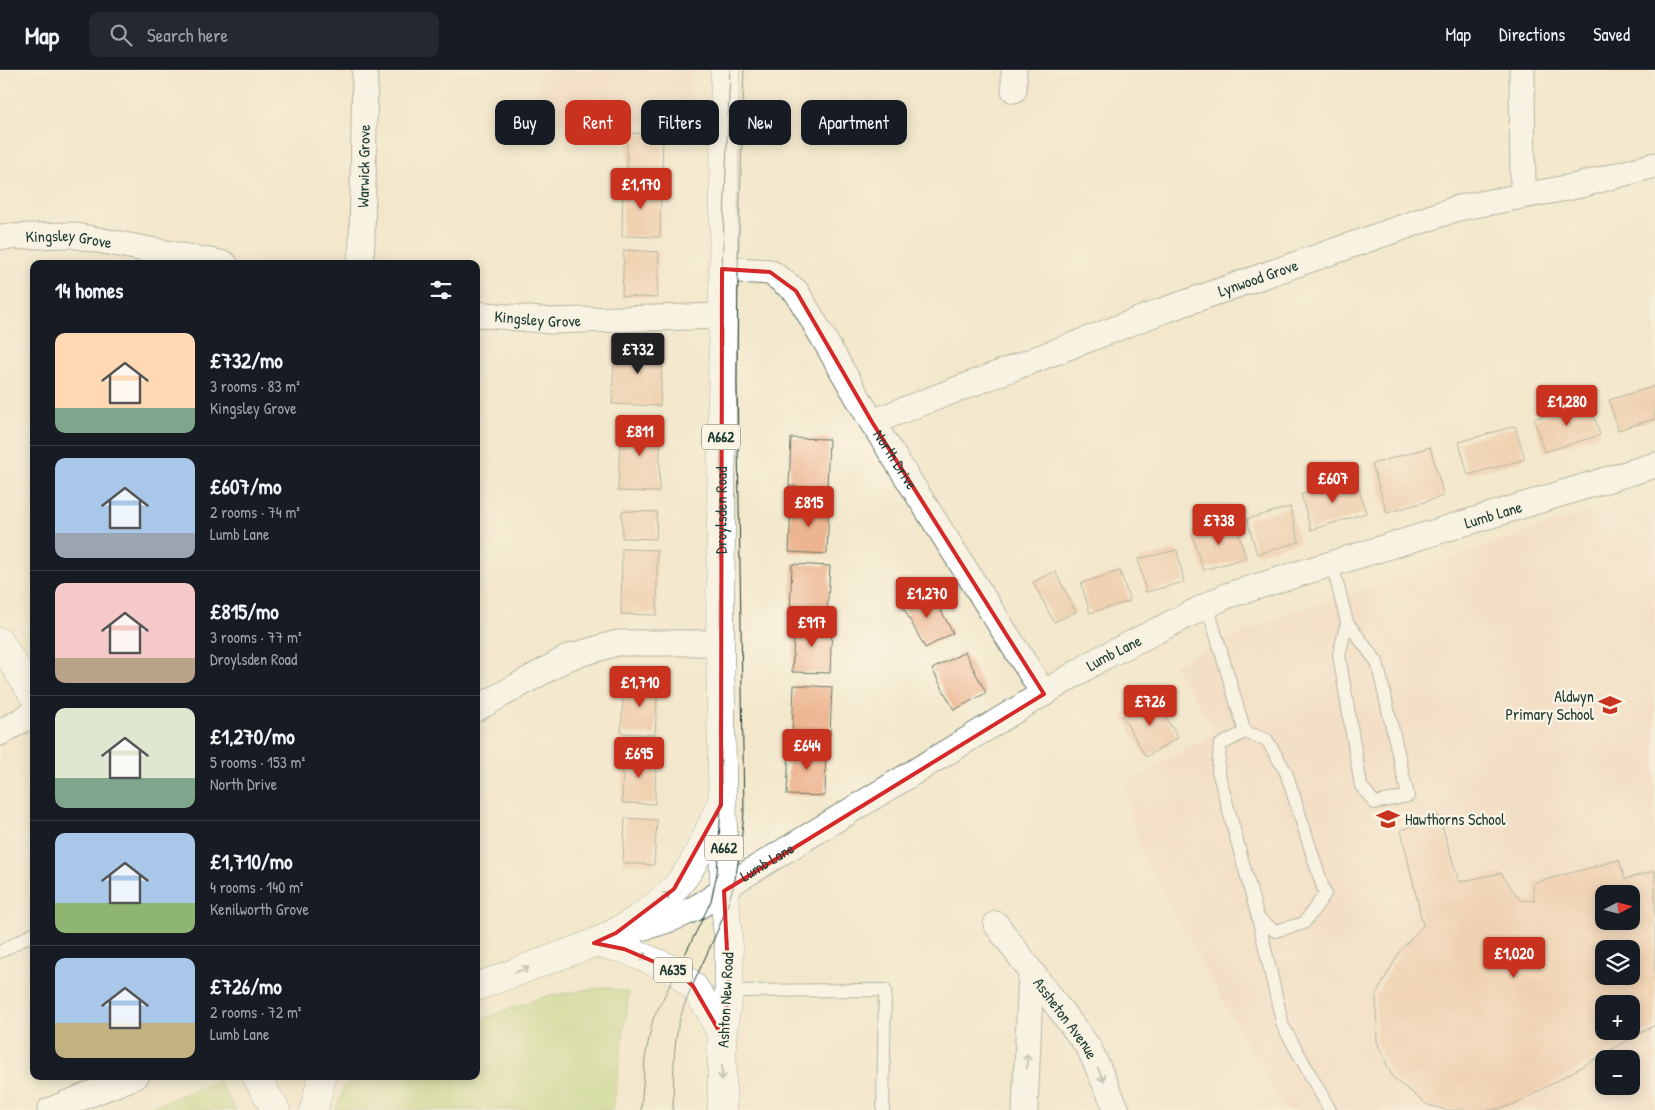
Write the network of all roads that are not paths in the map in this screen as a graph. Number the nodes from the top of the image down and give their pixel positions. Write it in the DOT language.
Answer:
graph roads {
  1 [pos="364,70"];
  2 [pos="725,70"];
  3 [pos="1522,70"];
  4 [pos="1655,165"];
  5 [pos="1523,195"];
  6 [pos="0,237"];
  7 [pos="204,260"];
  8 [pos="360,260"];
  9 [pos="722,269"];
  10 [pos="480,314"];
  11 [pos="721,316"];
  12 [pos="872,422"];
  13 [pos="1655,465"];
  14 [pos="1332,563"];
  15 [pos="1207,605"];
  16 [pos="1347,622"];
  17 [pos="0,642"];
  18 [pos="720,643"];
  19 [pos="30,682"];
  20 [pos="1044,694"];
  21 [pos="480,707"];
  22 [pos="30,715"];
  23 [pos="1245,732"];
  24 [pos="0,733"];
  25 [pos="721,805"];
  26 [pos="724,891"];
  27 [pos="1258,918"];
  28 [pos="996,924"];
  29 [pos="30,935"];
  30 [pos="605,938"];
  31 [pos="0,952"];
  32 [pos="1031,972"];
  33 [pos="480,985"];
  34 [pos="729,991"];
  35 [pos="722,1036"];
  36 [pos="126,1080"];
  37 [pos="258,1080"];
  38 [pos="321,1080"];
  39 [pos="50,1110"];
  40 [pos="276,1110"];
  41 [pos="314,1110"];
  42 [pos="722,1110"];
  43 [pos="883,1110"];
  44 [pos="1025,1110"];
  45 [pos="1117,1110"];
  46 [pos="1330,1110"];
  1 -- 8 [label="street, Warwick Grove"];
  2 -- 9 [label="main road, Droylsden Road / A662"];
  3 -- 5 [label="street"];
  4 -- 5 [label="street, Lynwood Grove"];
  5 -- 12 [label="street, Lynwood Grove"];
  6 -- 7 [label="street, Kingsley Grove"];
  9 -- 11 [label="main road, Droylsden Road / A662"];
  9 -- 12 [label="street, North Drive"];
  10 -- 11 [label="street, Kingsley Grove"];
  11 -- 18 [label="main road, Droylsden Road / A662"];
  12 -- 20 [label="street, North Drive"];
  13 -- 14 [label="street, Lumb Lane"];
  14 -- 15 [label="street, Lumb Lane"];
  14 -- 16 [label="lane"];
  15 -- 20 [label="street, Lumb Lane"];
  15 -- 23 [label="lane"];
  16 -- 16 [label="lane"];
  17 -- 19 [label="main road"];
  18 -- 21 [label="street"];
  18 -- 25 [label="main road, Droylsden Road / A662"];
  20 -- 26 [label="street, Lumb Lane"];
  22 -- 24 [label="street"];
  23 -- 27 [label="lane"];
  23 -- 27 [label="lane"];
  25 -- 26 [label="main road, Droylsden Road / A662"];
  30 -- 25 [label="main road, Lumb Lane, one-way"];
  26 -- 30 [label="street, Lumb Lane"];
  26 -- 34 [label="main road, Ashton New Road / A635"];
  27 -- 46 [label="lane"];
  28 -- 32 [label="street"];
  29 -- 31 [label="lane"];
  33 -- 30 [label="main road, Lumb Lane, one-way"];
  30 -- 35 [label="main road, A635, one-way"];
  44 -- 32 [label="street, Assheton Avenue, one-way"];
  32 -- 45 [label="street, Assheton Avenue, one-way"];
  34 -- 35 [label="main road, Ashton New Road / A635"];
  34 -- 43 [label="lane"];
  35 -- 42 [label="main road, Ashton New Road / A635, one-way"];
  36 -- 39 [label="street"];
  37 -- 40 [label="main road"];
  38 -- 41 [label="main road"];
}
